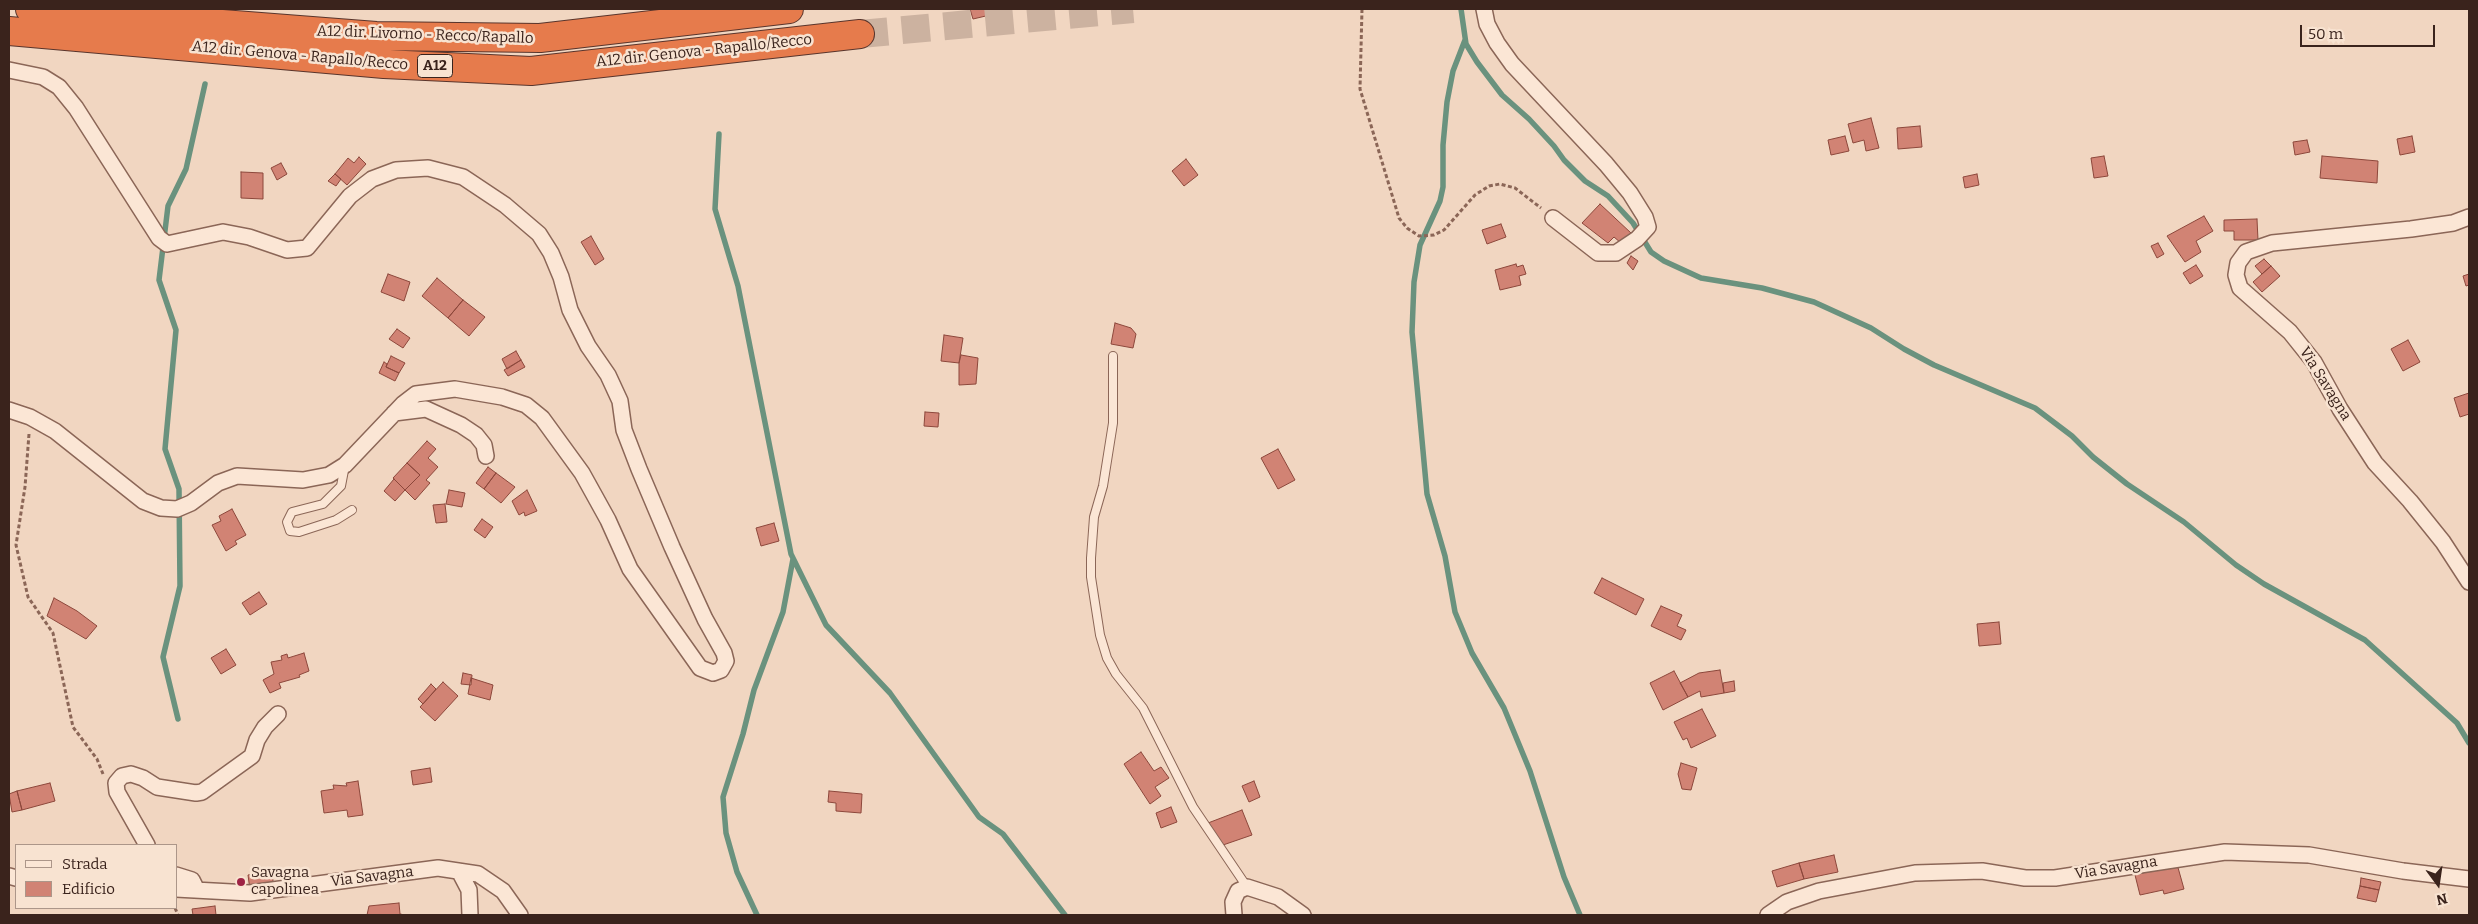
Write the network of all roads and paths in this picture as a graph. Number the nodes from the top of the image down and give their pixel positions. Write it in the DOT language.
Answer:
graph roads {
  1 [pos="30,9"];
  2 [pos="789,9"];
  3 [pos="1362,9"];
  4 [pos="1484,9"];
  5 [pos="9,32"];
  6 [pos="860,34"];
  7 [pos="9,70"];
  8 [pos="2469,217"];
  9 [pos="1553,218"];
  10 [pos="1113,356"];
  11 [pos="9,410"];
  12 [pos="394,413"];
  13 [pos="30,417"];
  14 [pos="486,456"];
  15 [pos="345,465"];
  16 [pos="352,510"];
  17 [pos="2469,582"];
  18 [pos="278,714"];
  19 [pos="104,776"];
  20 [pos="146,844"];
  21 [pos="459,871"];
  22 [pos="178,876"];
  23 [pos="2469,879"];
  24 [pos="1247,887"];
  25 [pos="178,889"];
  26 [pos="197,890"];
  27 [pos="470,915"];
  28 [pos="520,915"];
  29 [pos="1234,915"];
  30 [pos="1303,915"];
  31 [pos="1768,915"];
  1 -- 2 [label="highway, A12 dir. Livorno - Recco/Rapallo / A12"];
  3 -- 9 [label="path"];
  4 -- 9 [label="street"];
  5 -- 6 [label="highway, A12 dir. Genova - Rapallo/Recco / A12"];
  7 -- 12 [label="street"];
  8 -- 17 [label="street, Via Savagna"];
  10 -- 24 [label="lane"];
  11 -- 13 [label="street"];
  12 -- 14 [label="street"];
  12 -- 15 [label="street"];
  13 -- 15 [label="street"];
  13 -- 19 [label="path"];
  15 -- 16 [label="lane"];
  18 -- 20 [label="street"];
  21 -- 26 [label="street, Via Savagna"];
  21 -- 27 [label="street"];
  21 -- 28 [label="street, Via Savagna"];
  22 -- 26 [label="street"];
  23 -- 31 [label="street, Via Savagna"];
  24 -- 29 [label="street"];
  24 -- 30 [label="street"];
  25 -- 26 [label="street, Via Savagna"];
}
